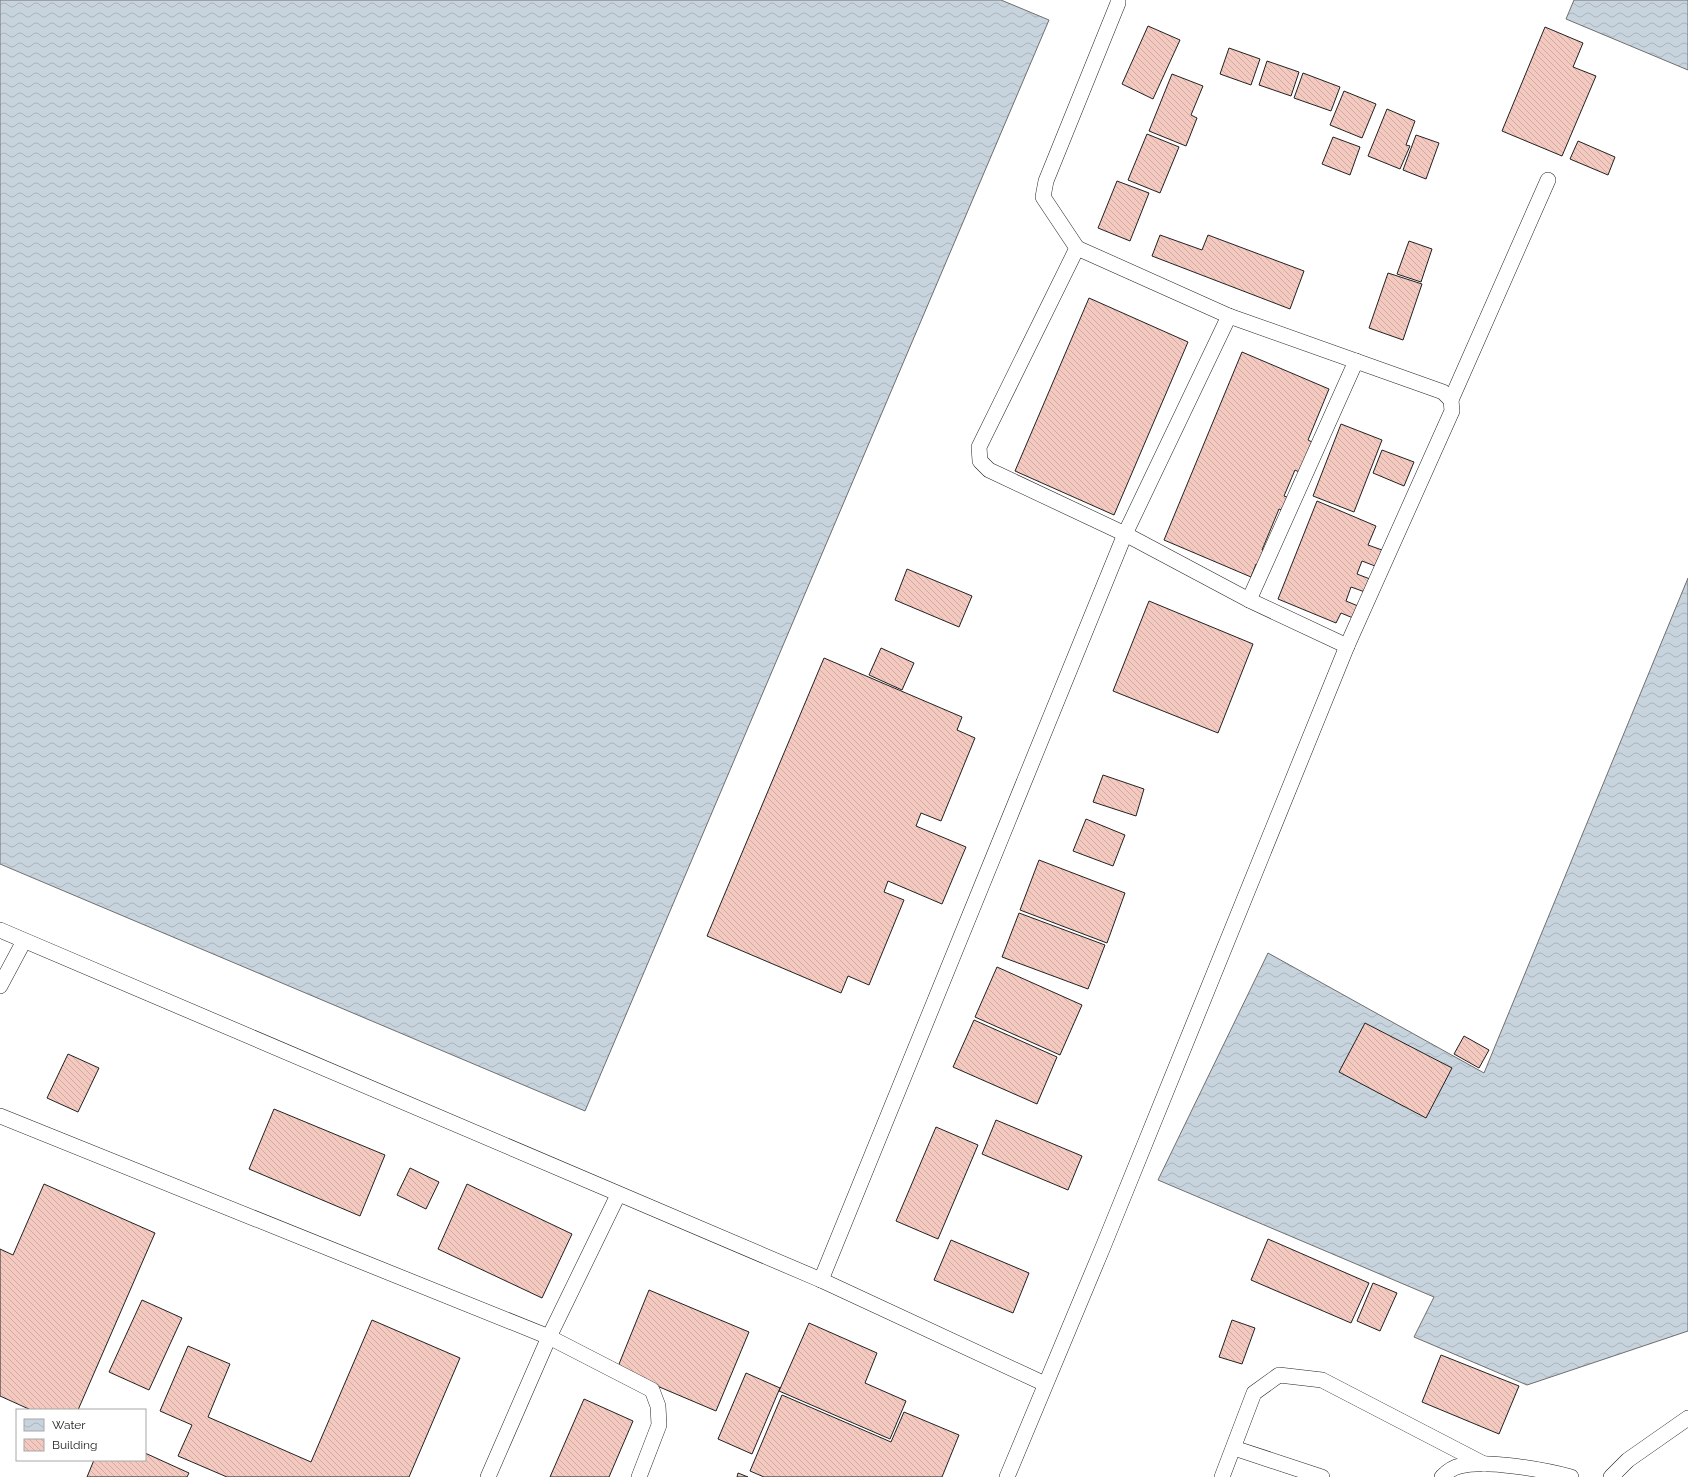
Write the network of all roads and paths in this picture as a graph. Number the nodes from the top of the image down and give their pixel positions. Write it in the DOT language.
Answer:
graph roads {
  1 [pos="1118,0"];
  2 [pos="1548,180"];
  3 [pos="1077,248"];
  4 [pos="1229,316"];
  5 [pos="1356,361"];
  6 [pos="1451,400"];
  7 [pos="1125,534"];
  8 [pos="1249,600"];
  9 [pos="1347,646"];
  10 [pos="0,930"];
  11 [pos="24,941"];
  12 [pos="0,986"];
  13 [pos="0,1116"];
  14 [pos="618,1195"];
  15 [pos="821,1280"];
  16 [pos="549,1338"];
  17 [pos="1045,1384"];
  18 [pos="1688,1418"];
  19 [pos="1234,1448"];
  20 [pos="1484,1464"];
  21 [pos="488,1477"];
  22 [pos="639,1477"];
  23 [pos="1006,1477"];
  24 [pos="1222,1477"];
  25 [pos="1322,1477"];
  26 [pos="1442,1477"];
  27 [pos="1571,1477"];
  28 [pos="1611,1477"];
  1 -- 3 [label="lane"];
  2 -- 6 [label="lane"];
  3 -- 4 [label="lane"];
  3 -- 7 [label="lane"];
  4 -- 5 [label="lane"];
  4 -- 7 [label="lane"];
  5 -- 6 [label="lane"];
  5 -- 8 [label="lane"];
  6 -- 9 [label="lane"];
  7 -- 8 [label="lane"];
  7 -- 15 [label="lane"];
  8 -- 9 [label="lane"];
  9 -- 17 [label="lane"];
  10 -- 11 [label="lane"];
  11 -- 12 [label="lane"];
  11 -- 14 [label="lane"];
  13 -- 16 [label="lane"];
  14 -- 15 [label="lane"];
  14 -- 16 [label="lane"];
  15 -- 17 [label="lane"];
  16 -- 21 [label="lane"];
  16 -- 22 [label="lane"];
  17 -- 23 [label="lane"];
  18 -- 28 [label="lane"];
  19 -- 20 [label="lane"];
  19 -- 24 [label="lane"];
  19 -- 25 [label="lane"];
  20 -- 26 [label="lane"];
  20 -- 27 [label="lane"];
}
